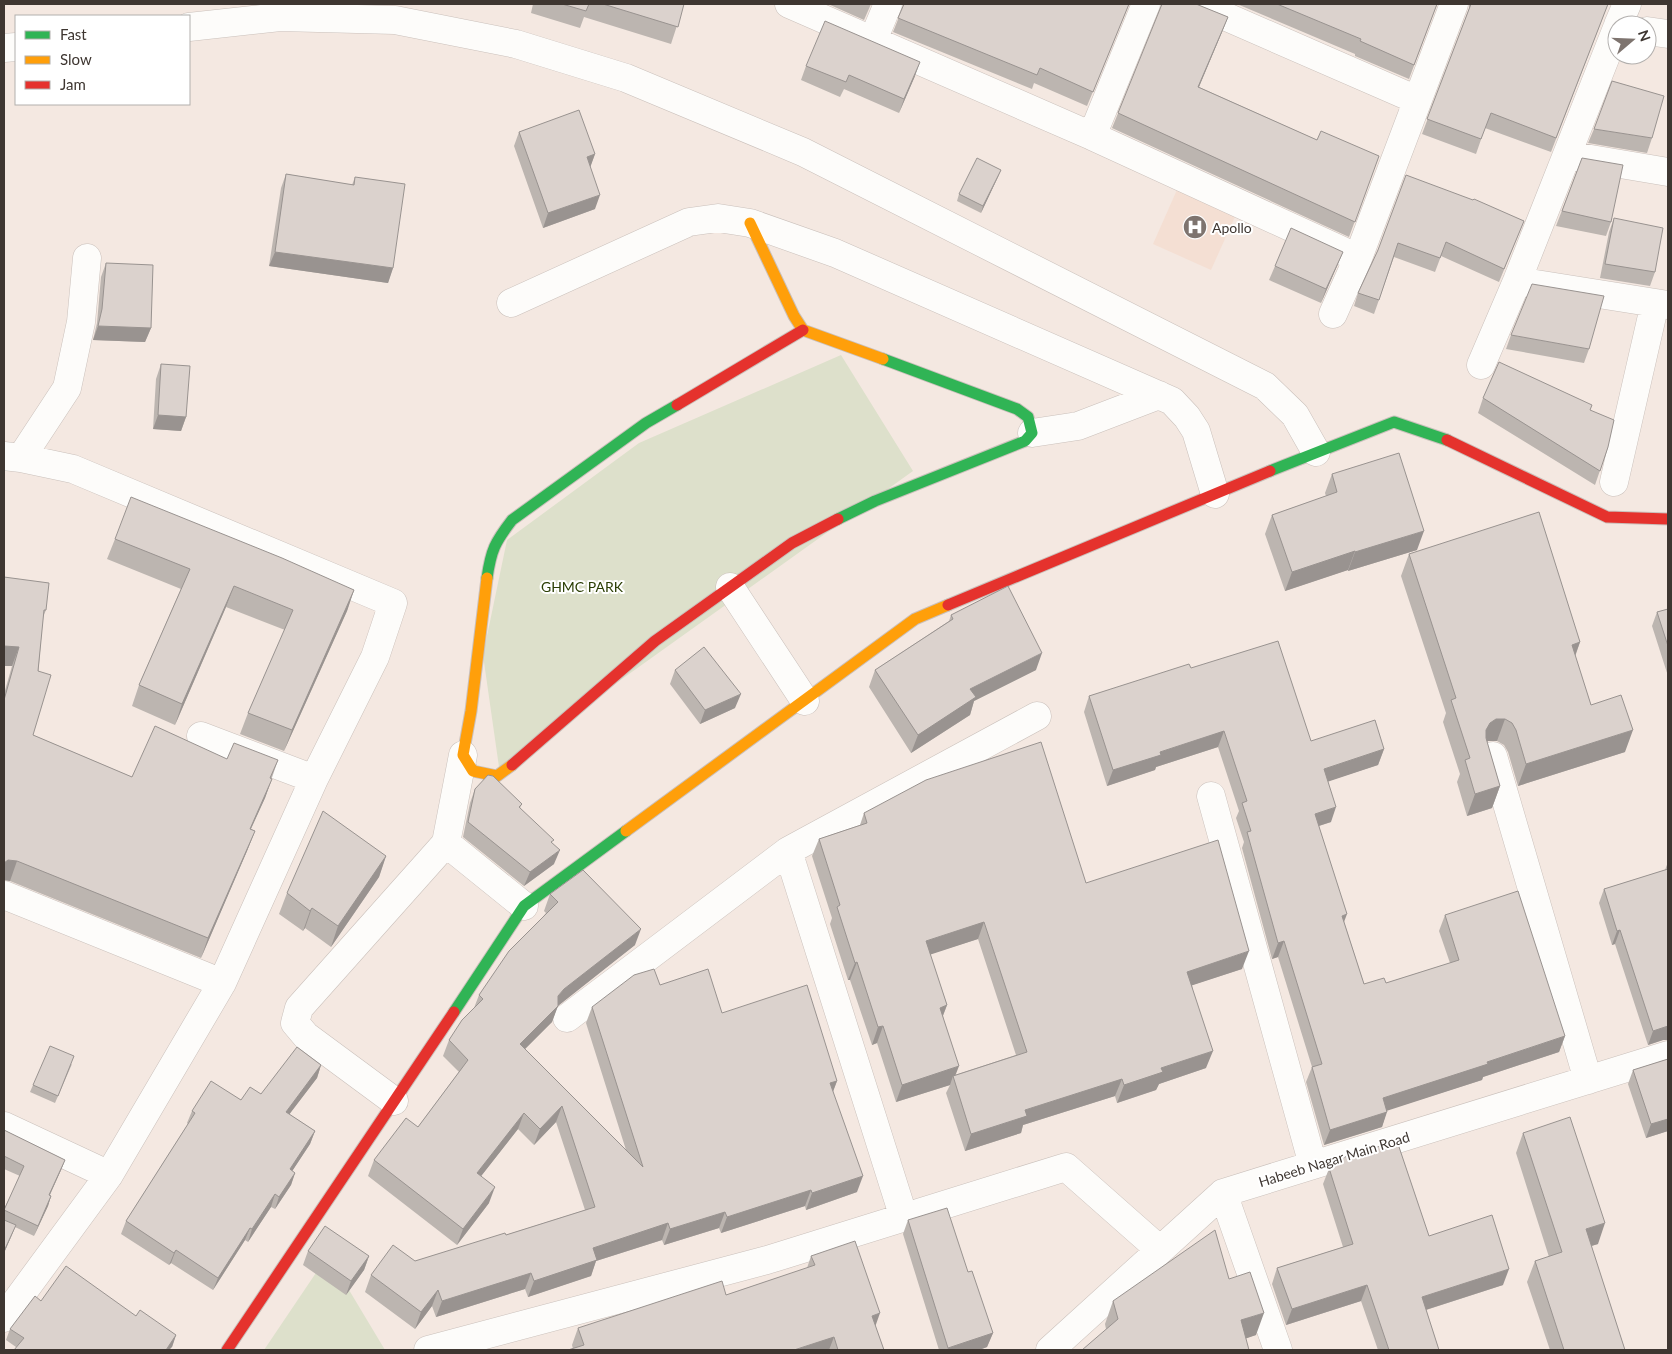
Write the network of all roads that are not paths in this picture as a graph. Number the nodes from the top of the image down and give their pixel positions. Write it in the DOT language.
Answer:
graph roads {
  1 [pos="789,4"];
  2 [pos="888,4"];
  3 [pos="1146,4"];
  4 [pos="1197,4"];
  5 [pos="1454,4"];
  6 [pos="190,27"];
  7 [pos="873,40"];
  8 [pos="1607,55"];
  9 [pos="1417,100"];
  10 [pos="1092,136"];
  11 [pos="1567,155"];
  12 [pos="1668,172"];
  13 [pos="750,223"];
  14 [pos="87,258"];
  15 [pos="1358,258"];
  16 [pos="1517,281"];
  17 [pos="511,303"];
  18 [pos="1662,304"];
  19 [pos="1333,314"];
  20 [pos="803,330"];
  21 [pos="1481,365"];
  22 [pos="1159,396"];
  23 [pos="1032,433"];
  24 [pos="1316,452"];
  25 [pos="12,457"];
  26 [pos="1614,482"];
  27 [pos="1215,494"];
  28 [pos="1668,519"];
  29 [pos="730,587"];
  30 [pos="805,700"];
  31 [pos="1037,716"];
  32 [pos="201,736"];
  33 [pos="463,755"];
  34 [pos="1493,756"];
  35 [pos="314,779"];
  36 [pos="1212,796"];
  37 [pos="446,843"];
  38 [pos="788,851"];
  39 [pos="4,896"];
  40 [pos="524,906"];
  41 [pos="222,983"];
  42 [pos="567,1018"];
  43 [pos="1668,1056"];
  44 [pos="1588,1080"];
  45 [pos="394,1101"];
  46 [pos="4,1126"];
  47 [pos="1313,1165"];
  48 [pos="109,1175"];
  49 [pos="1223,1193"];
  50 [pos="904,1218"];
  51 [pos="1160,1250"];
  52 [pos="4,1318"];
  53 [pos="227,1350"];
  54 [pos="428,1350"];
  55 [pos="1050,1350"];
  56 [pos="1278,1350"];
  1 -- 7 [label="street"];
  2 -- 7 [label="street"];
  3 -- 10 [label="street"];
  4 -- 9 [label="street"];
  5 -- 9 [label="street"];
  6 -- 24 [label="street"];
  7 -- 10 [label="street"];
  8 -- 11 [label="street"];
  9 -- 15 [label="street"];
  10 -- 15 [label="street"];
  11 -- 12 [label="street"];
  11 -- 16 [label="street"];
  13 -- 17 [label="street"];
  13 -- 20 [label="street"];
  13 -- 22 [label="street"];
  14 -- 25 [label="street"];
  15 -- 19 [label="street"];
  16 -- 18 [label="street"];
  16 -- 21 [label="street"];
  18 -- 26 [label="street"];
  20 -- 23 [label="street"];
  20 -- 33 [label="street"];
  22 -- 23 [label="street"];
  22 -- 27 [label="street"];
  23 -- 29 [label="street"];
  24 -- 27 [label="street"];
  24 -- 28 [label="street"];
  25 -- 35 [label="street"];
  27 -- 30 [label="street"];
  29 -- 30 [label="street"];
  29 -- 33 [label="street"];
  30 -- 40 [label="street"];
  31 -- 38 [label="street"];
  32 -- 35 [label="street"];
  33 -- 37 [label="street"];
  34 -- 44 [label="street"];
  35 -- 41 [label="street"];
  36 -- 47 [label="street"];
  37 -- 40 [label="street"];
  37 -- 45 [label="street"];
  38 -- 42 [label="street"];
  38 -- 50 [label="street"];
  39 -- 41 [label="street"];
  40 -- 45 [label="street"];
  41 -- 48 [label="street"];
  43 -- 44 [label="street, Habeeb Nagar Main Road"];
  44 -- 47 [label="street, Habeeb Nagar Main Road"];
  45 -- 53 [label="street"];
  46 -- 48 [label="street"];
  47 -- 49 [label="street, Habeeb Nagar Main Road"];
  48 -- 52 [label="street"];
  49 -- 51 [label="street, Habeeb Nagar Main Road"];
  49 -- 56 [label="street"];
  50 -- 51 [label="street"];
  50 -- 54 [label="street"];
  51 -- 55 [label="street, Habeeb Nagar Main Road"];
}
